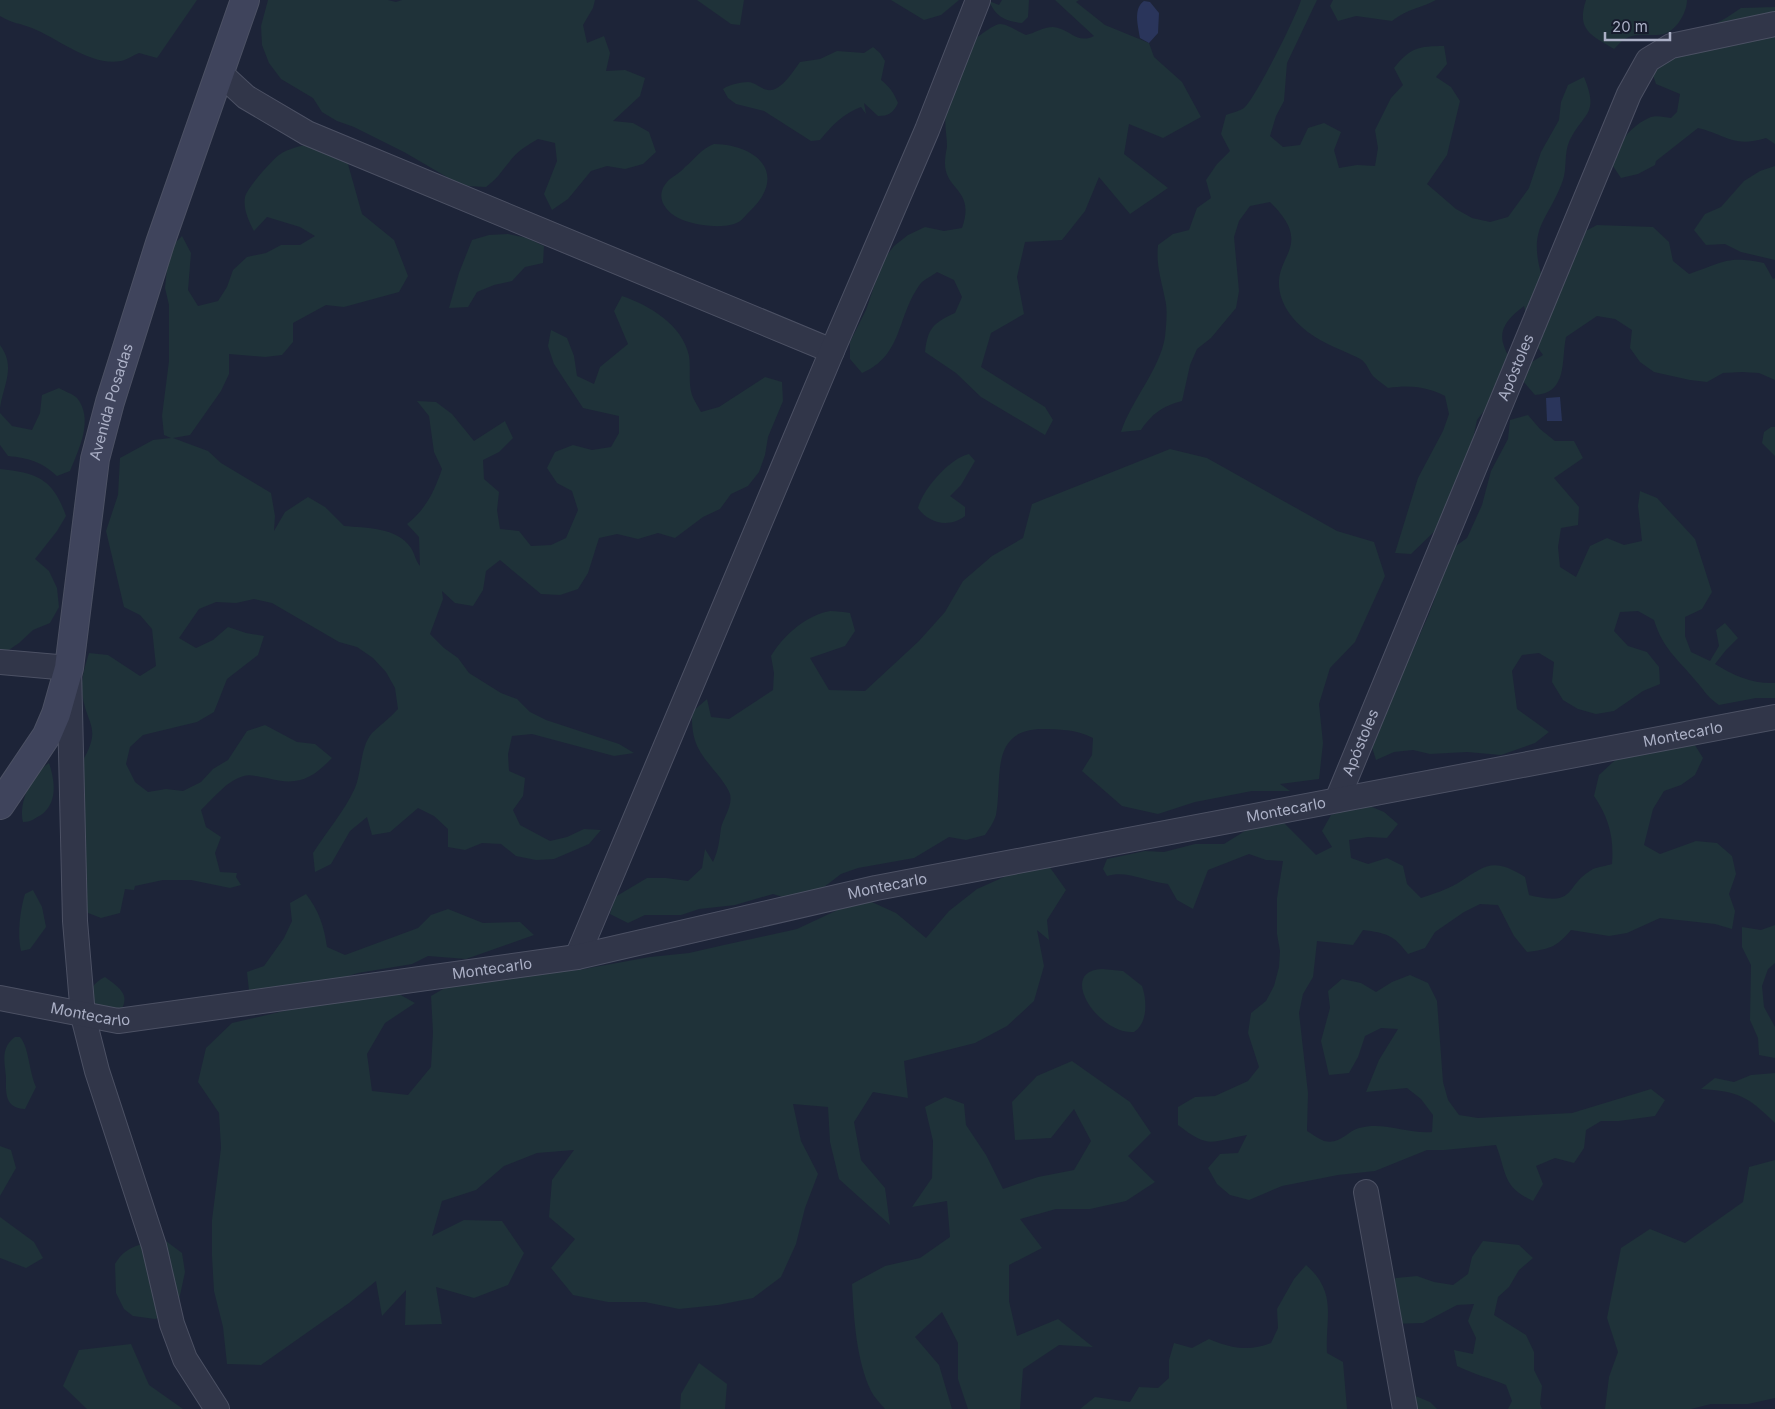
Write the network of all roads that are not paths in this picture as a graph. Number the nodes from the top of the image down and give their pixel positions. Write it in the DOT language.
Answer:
graph roads {
  1 [pos="245,0"];
  2 [pos="978,0"];
  3 [pos="1775,24"];
  4 [pos="220,73"];
  5 [pos="832,351"];
  6 [pos="0,662"];
  7 [pos="69,668"];
  8 [pos="1775,717"];
  9 [pos="1337,800"];
  10 [pos="0,805"];
  11 [pos="577,957"];
  12 [pos="0,998"];
  13 [pos="84,1016"];
  14 [pos="1366,1192"];
  15 [pos="217,1409"];
  16 [pos="1405,1409"];
  1 -- 4 [label="street, Avenida Posadas"];
  2 -- 5 [label="street"];
  3 -- 9 [label="street, Apóstoles"];
  4 -- 5 [label="street"];
  4 -- 7 [label="street, Avenida Posadas"];
  5 -- 11 [label="street"];
  6 -- 7 [label="street"];
  7 -- 10 [label="street, Avenida Posadas"];
  7 -- 13 [label="street"];
  8 -- 9 [label="street, Montecarlo"];
  9 -- 11 [label="street, Montecarlo"];
  11 -- 13 [label="street, Montecarlo"];
  12 -- 13 [label="street, Montecarlo"];
  13 -- 15 [label="street"];
  14 -- 16 [label="street"];
}
